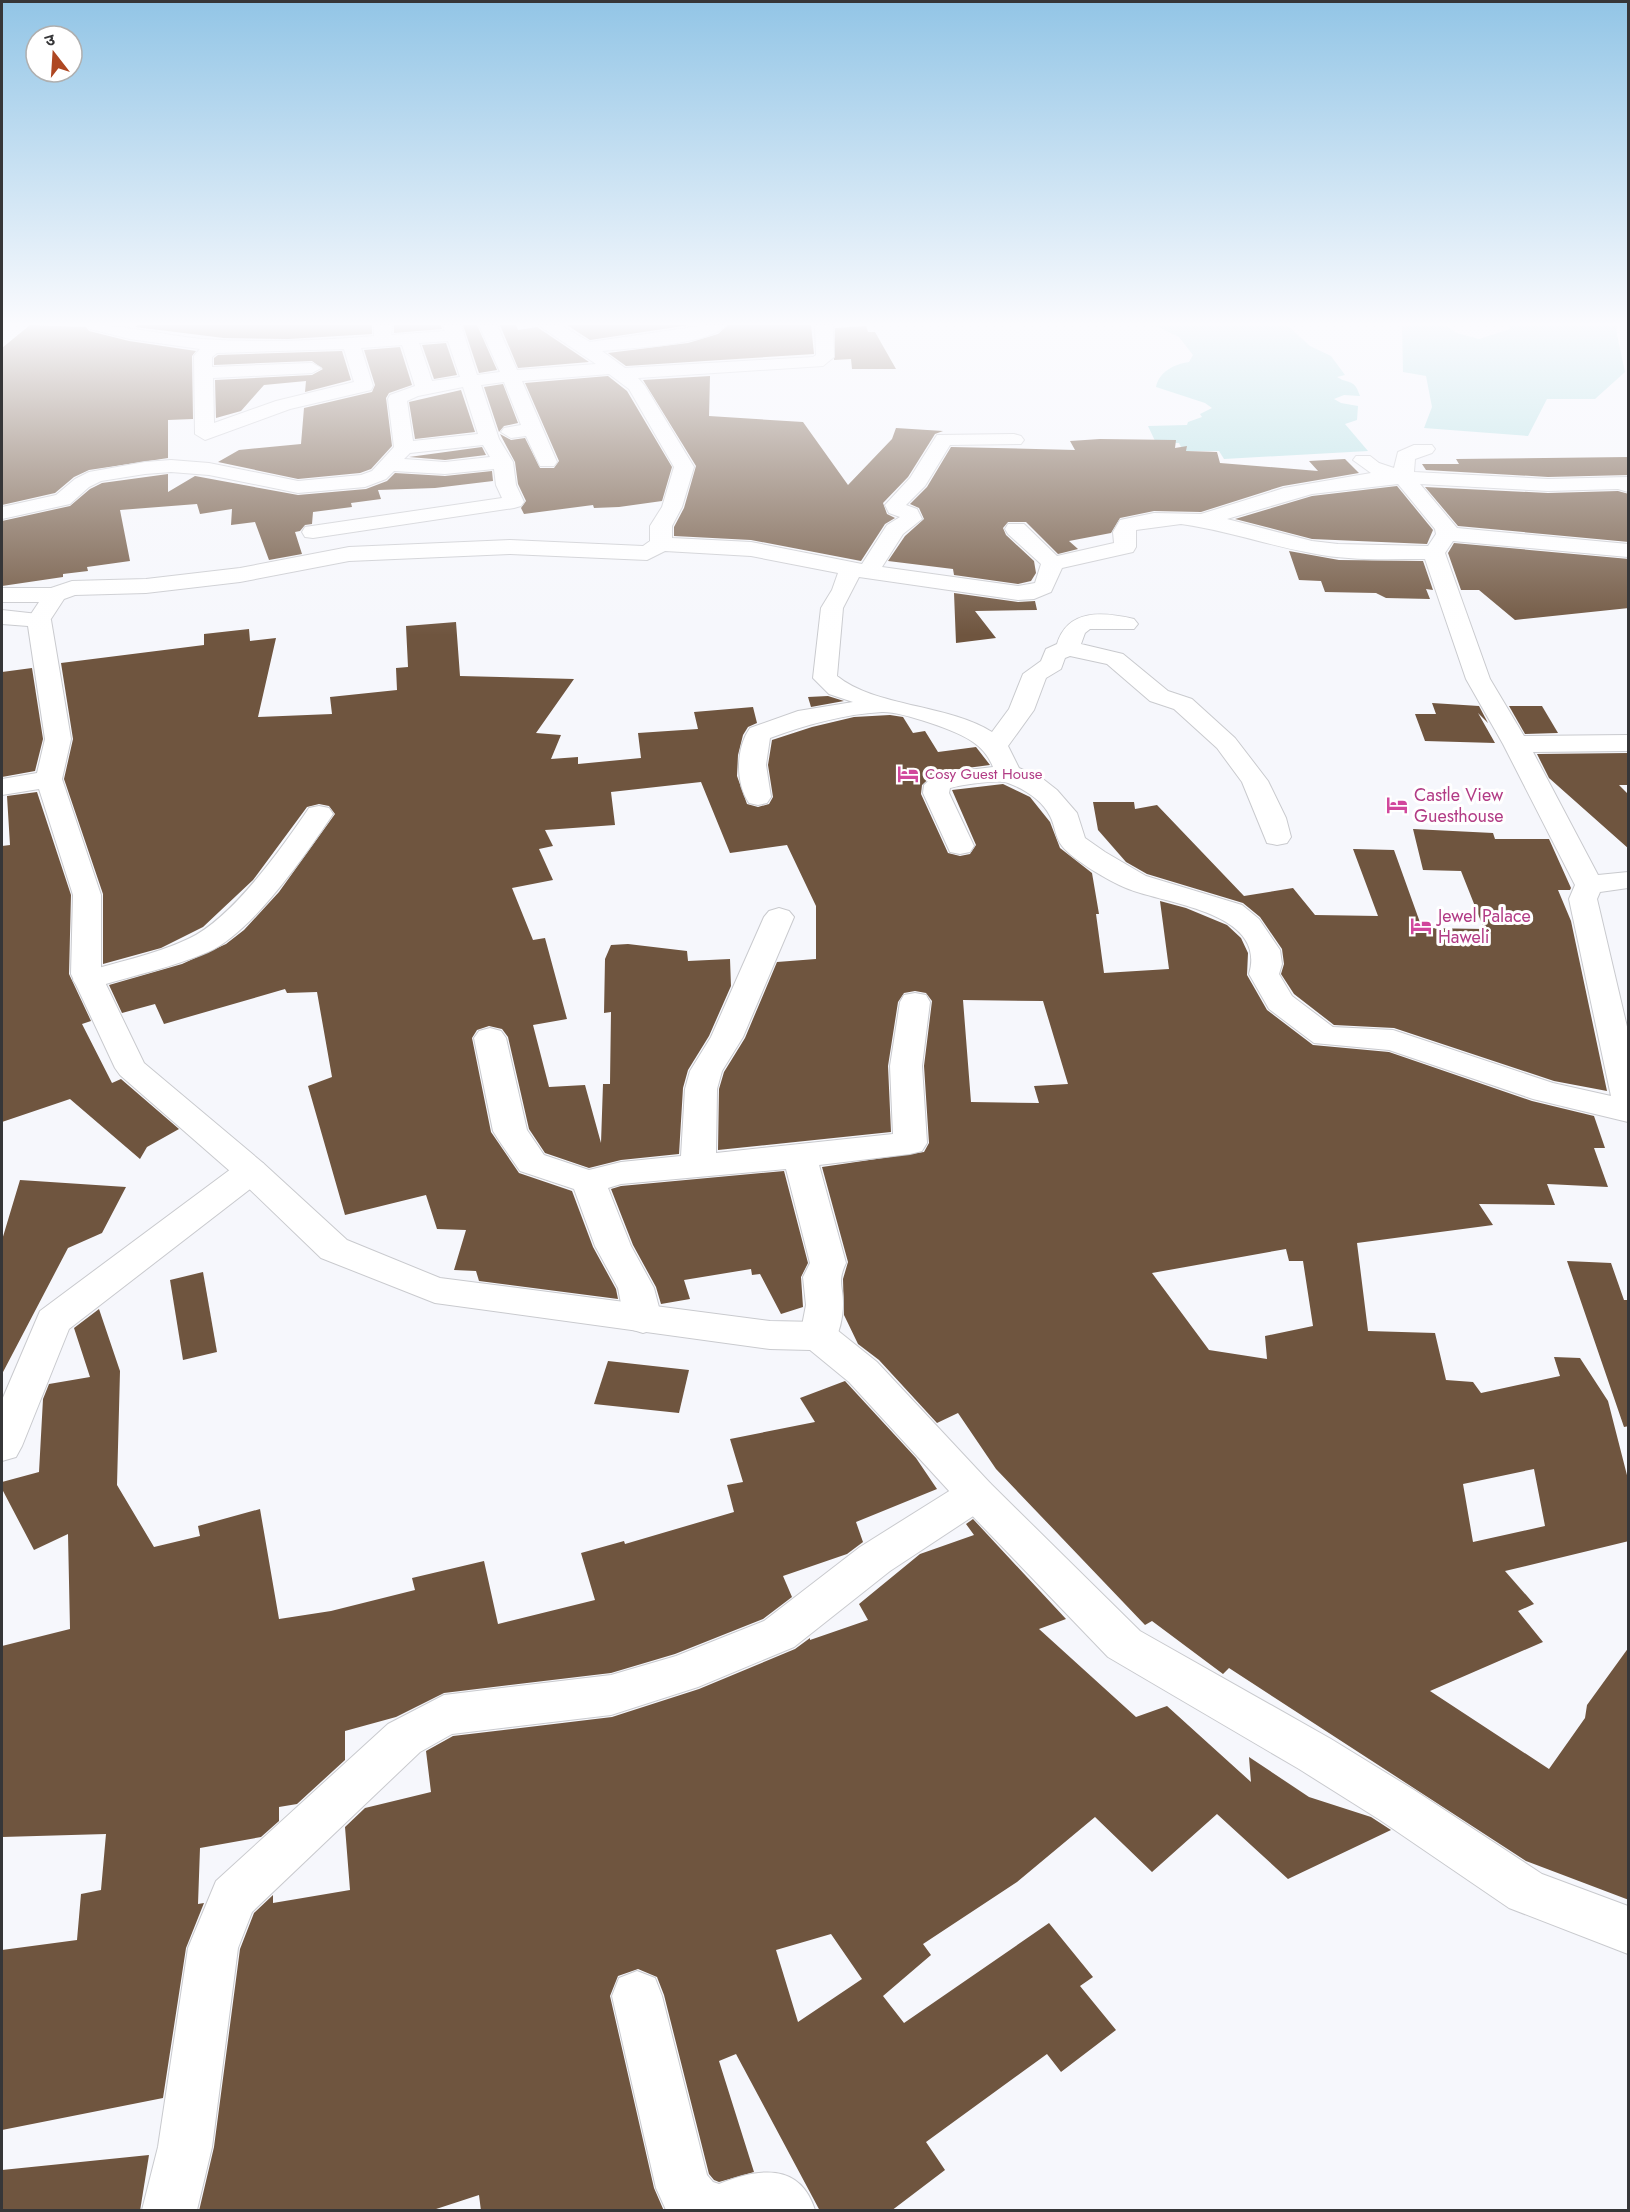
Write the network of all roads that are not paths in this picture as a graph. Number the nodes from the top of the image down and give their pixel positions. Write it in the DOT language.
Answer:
graph roads {
  1 [pos="194,428"];
  2 [pos="219,428"];
  3 [pos="401,428"];
  4 [pos="486,428"];
  5 [pos="661,428"];
  6 [pos="533,430"];
  7 [pos="489,437"];
  8 [pos="1014,440"];
  9 [pos="192,441"];
  10 [pos="404,448"];
  11 [pos="1425,449"];
  12 [pos="1363,460"];
  13 [pos="503,462"];
  14 [pos="547,462"];
  15 [pos="388,464"];
  16 [pos="171,466"];
  17 [pos="1404,478"];
  18 [pos="1629,486"];
  19 [pos="508,494"];
  20 [pos="364,506"];
  21 [pos="2,513"];
  22 [pos="1205,520"];
  23 [pos="1016,529"];
  24 [pos="313,532"];
  25 [pos="662,543"];
  26 [pos="1441,543"];
  27 [pos="1629,550"];
  28 [pos="1052,563"];
  29 [pos="859,570"];
  30 [pos="2,595"];
  31 [pos="55,595"];
  32 [pos="2,617"];
  33 [pos="39,620"];
  34 [pos="1126,624"];
  35 [pos="1068,648"];
  36 [pos="888,704"];
  37 [pos="1629,743"];
  38 [pos="1516,744"];
  39 [pos="995,746"];
  40 [pos="1008,773"];
  41 [pos="49,779"];
  42 [pos="2,787"];
  43 [pos="758,797"];
  44 [pos="319,814"];
  45 [pos="1277,837"];
  46 [pos="960,846"];
  47 [pos="1629,880"];
  48 [pos="1589,885"];
  49 [pos="779,917"];
  50 [pos="88,980"];
  51 [pos="915,1002"];
  52 [pos="490,1038"];
  53 [pos="1629,1099"];
  54 [pos="1629,1112"];
  55 [pos="800,1156"];
  56 [pos="698,1167"];
  57 [pos="251,1172"];
  58 [pos="588,1182"];
  59 [pos="643,1319"];
  60 [pos="819,1336"];
  61 [pos="2,1446"];
  62 [pos="976,1494"];
  63 [pos="1629,1930"];
  64 [pos="637,1996"];
  65 [pos="169,2211"];
  66 [pos="714,2211"];
  67 [pos="724,2211"];
  68 [pos="788,2211"];
  1 -- 9 [label="street"];
  2 -- 9 [label="street"];
  3 -- 10 [label="street"];
  4 -- 7 [label="street"];
  5 -- 25 [label="street"];
  6 -- 7 [label="street"];
  6 -- 14 [label="street"];
  7 -- 10 [label="street"];
  7 -- 13 [label="street"];
  8 -- 29 [label="street"];
  9 -- 16 [label="street"];
  10 -- 15 [label="street"];
  11 -- 17 [label="street"];
  12 -- 17 [label="street"];
  13 -- 15 [label="street"];
  13 -- 19 [label="street"];
  15 -- 16 [label="street"];
  16 -- 21 [label="street"];
  17 -- 18 [label="street"];
  17 -- 22 [label="street"];
  17 -- 26 [label="street"];
  19 -- 20 [label="street"];
  19 -- 24 [label="street"];
  22 -- 26 [label="street"];
  22 -- 28 [label="street"];
  23 -- 28 [label="street"];
  25 -- 29 [label="street"];
  25 -- 31 [label="street"];
  26 -- 27 [label="street"];
  26 -- 38 [label="street"];
  28 -- 29 [label="street"];
  29 -- 36 [label="street"];
  30 -- 31 [label="street"];
  31 -- 33 [label="street"];
  32 -- 33 [label="street"];
  33 -- 41 [label="street"];
  34 -- 35 [label="street"];
  35 -- 39 [label="street"];
  35 -- 45 [label="street"];
  36 -- 39 [label="street"];
  36 -- 43 [label="street"];
  37 -- 38 [label="street"];
  38 -- 48 [label="street"];
  39 -- 40 [label="street"];
  40 -- 46 [label="street"];
  40 -- 54 [label="street"];
  41 -- 42 [label="street"];
  41 -- 50 [label="street"];
  44 -- 50 [label="street"];
  47 -- 48 [label="street"];
  48 -- 53 [label="street"];
  49 -- 56 [label="street"];
  50 -- 57 [label="street"];
  51 -- 55 [label="street"];
  52 -- 58 [label="street"];
  55 -- 56 [label="street"];
  55 -- 60 [label="street"];
  56 -- 58 [label="street"];
  57 -- 59 [label="street"];
  57 -- 61 [label="street"];
  58 -- 59 [label="street"];
  59 -- 60 [label="street"];
  60 -- 62 [label="street"];
  62 -- 63 [label="street"];
  62 -- 65 [label="street"];
  64 -- 66 [label="street"];
  67 -- 68 [label="street"];
}
